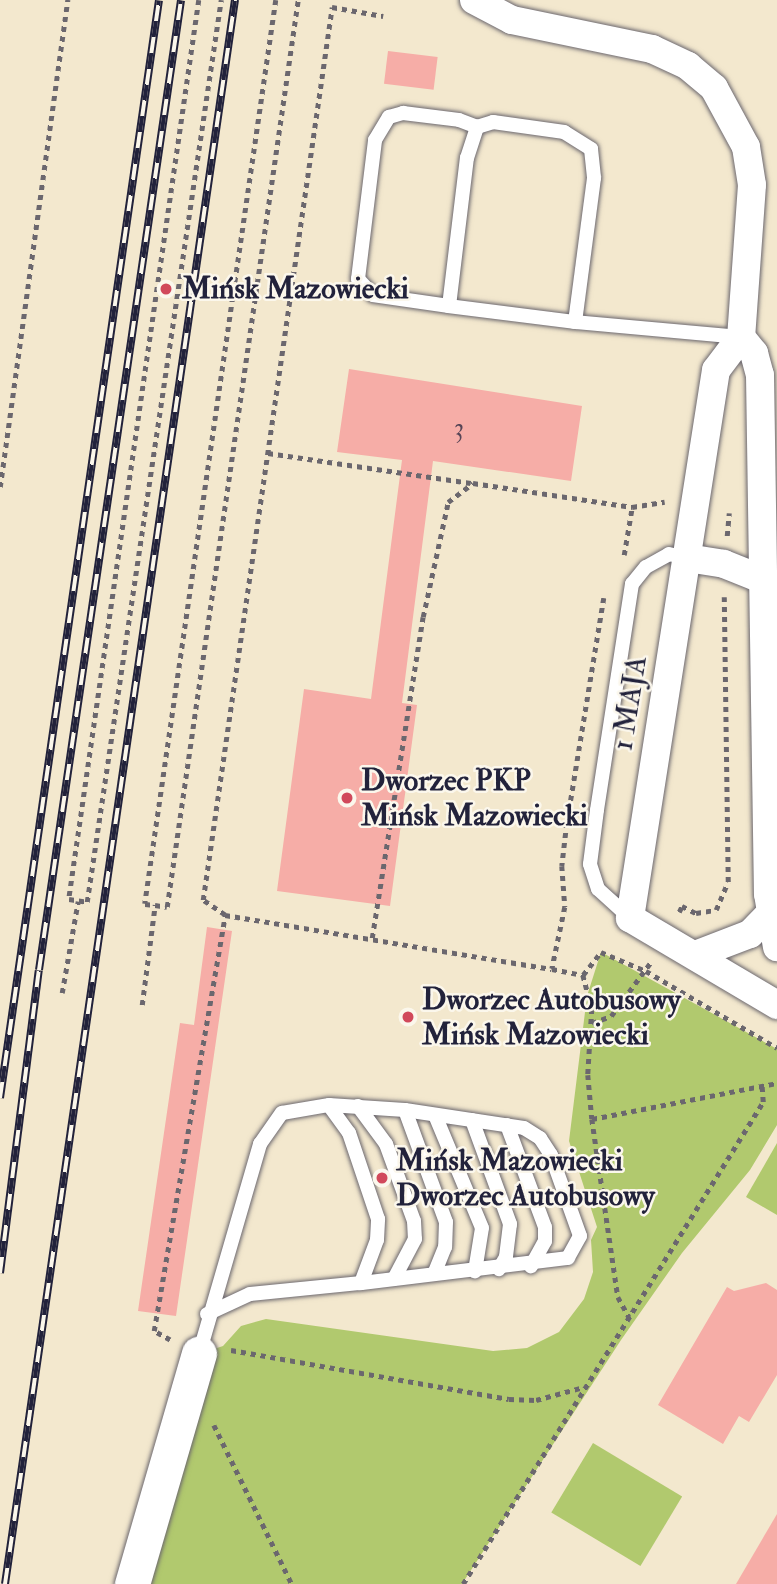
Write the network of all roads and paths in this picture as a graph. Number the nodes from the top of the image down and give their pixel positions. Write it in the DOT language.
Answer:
graph roads {
  1 [pos="68,0"];
  2 [pos="199,0"];
  3 [pos="221,0"];
  4 [pos="276,0"];
  5 [pos="298,0"];
  6 [pos="474,0"];
  7 [pos="383,16"];
  8 [pos="477,127"];
  9 [pos="449,306"];
  10 [pos="575,322"];
  11 [pos="740,337"];
  12 [pos="268,453"];
  13 [pos="472,483"];
  14 [pos="0,487"];
  15 [pos="632,507"];
  16 [pos="729,509"];
  17 [pos="678,556"];
  18 [pos="724,564"];
  19 [pos="764,580"];
  20 [pos="78,901"];
  21 [pos="155,905"];
  22 [pos="769,914"];
  23 [pos="225,915"];
  24 [pos="630,918"];
  25 [pos="665,938"];
  26 [pos="372,939"];
  27 [pos="777,947"];
  28 [pos="695,955"];
  29 [pos="552,969"];
  30 [pos="583,975"];
  31 [pos="62,993"];
  32 [pos="142,1005"];
  33 [pos="777,1005"];
  34 [pos="592,1023"];
  35 [pos="777,1083"];
  36 [pos="762,1086"];
  37 [pos="329,1105"];
  38 [pos="358,1106"];
  39 [pos="405,1110"];
  40 [pos="435,1115"];
  41 [pos="592,1119"];
  42 [pos="472,1120"];
  43 [pos="507,1125"];
  44 [pos="531,1266"];
  45 [pos="499,1269"];
  46 [pos="475,1271"];
  47 [pos="434,1274"];
  48 [pos="394,1279"];
  49 [pos="362,1283"];
  50 [pos="207,1314"];
  51 [pos="629,1317"];
  52 [pos="199,1350"];
  53 [pos="584,1387"];
  54 [pos="208,1414"];
  55 [pos="132,1584"];
  56 [pos="292,1584"];
  57 [pos="463,1584"];
  1 -- 14 [label="path"];
  2 -- 20 [label="path"];
  3 -- 20 [label="path"];
  4 -- 21 [label="path"];
  5 -- 21 [label="path"];
  6 -- 11 [label="street"];
  7 -- 12 [label="path"];
  8 -- 9 [label="lane"];
  8 -- 9 [label="lane"];
  8 -- 10 [label="lane"];
  9 -- 10 [label="lane"];
  10 -- 11 [label="lane"];
  11 -- 17 [label="street, 1 MAJA"];
  11 -- 19 [label="street"];
  12 -- 13 [label="path"];
  12 -- 23 [label="path"];
  13 -- 15 [label="path"];
  13 -- 26 [label="path"];
  16 -- 18 [label="path"];
  17 -- 18 [label="street"];
  17 -- 24 [label="street, 1 MAJA"];
  17 -- 24 [label="lane"];
  18 -- 19 [label="street"];
  18 -- 25 [label="path"];
  19 -- 22 [label="street"];
  20 -- 31 [label="path"];
  21 -- 32 [label="path"];
  22 -- 27 [label="street"];
  22 -- 28 [label="street"];
  23 -- 26 [label="path"];
  23 -- 52 [label="path"];
  24 -- 25 [label="street"];
  25 -- 28 [label="street"];
  25 -- 34 [label="path"];
  26 -- 29 [label="path"];
  28 -- 33 [label="street"];
  30 -- 34 [label="path"];
  34 -- 41 [label="path"];
  35 -- 36 [label="path"];
  36 -- 41 [label="path"];
  36 -- 51 [label="path"];
  37 -- 38 [label="lane"];
  37 -- 49 [label="lane"];
  37 -- 50 [label="lane"];
  38 -- 39 [label="lane"];
  38 -- 48 [label="lane"];
  39 -- 40 [label="lane"];
  39 -- 47 [label="lane"];
  40 -- 42 [label="lane"];
  40 -- 46 [label="lane"];
  41 -- 51 [label="path"];
  42 -- 43 [label="lane"];
  42 -- 45 [label="lane"];
  43 -- 44 [label="lane"];
  43 -- 44 [label="lane"];
  44 -- 45 [label="lane"];
  45 -- 46 [label="lane"];
  46 -- 47 [label="lane"];
  47 -- 48 [label="lane"];
  48 -- 49 [label="lane"];
  49 -- 50 [label="lane"];
  50 -- 52 [label="lane"];
  51 -- 53 [label="path"];
  52 -- 53 [label="path"];
  52 -- 55 [label="street"];
  53 -- 57 [label="path"];
  54 -- 56 [label="path"];
}
